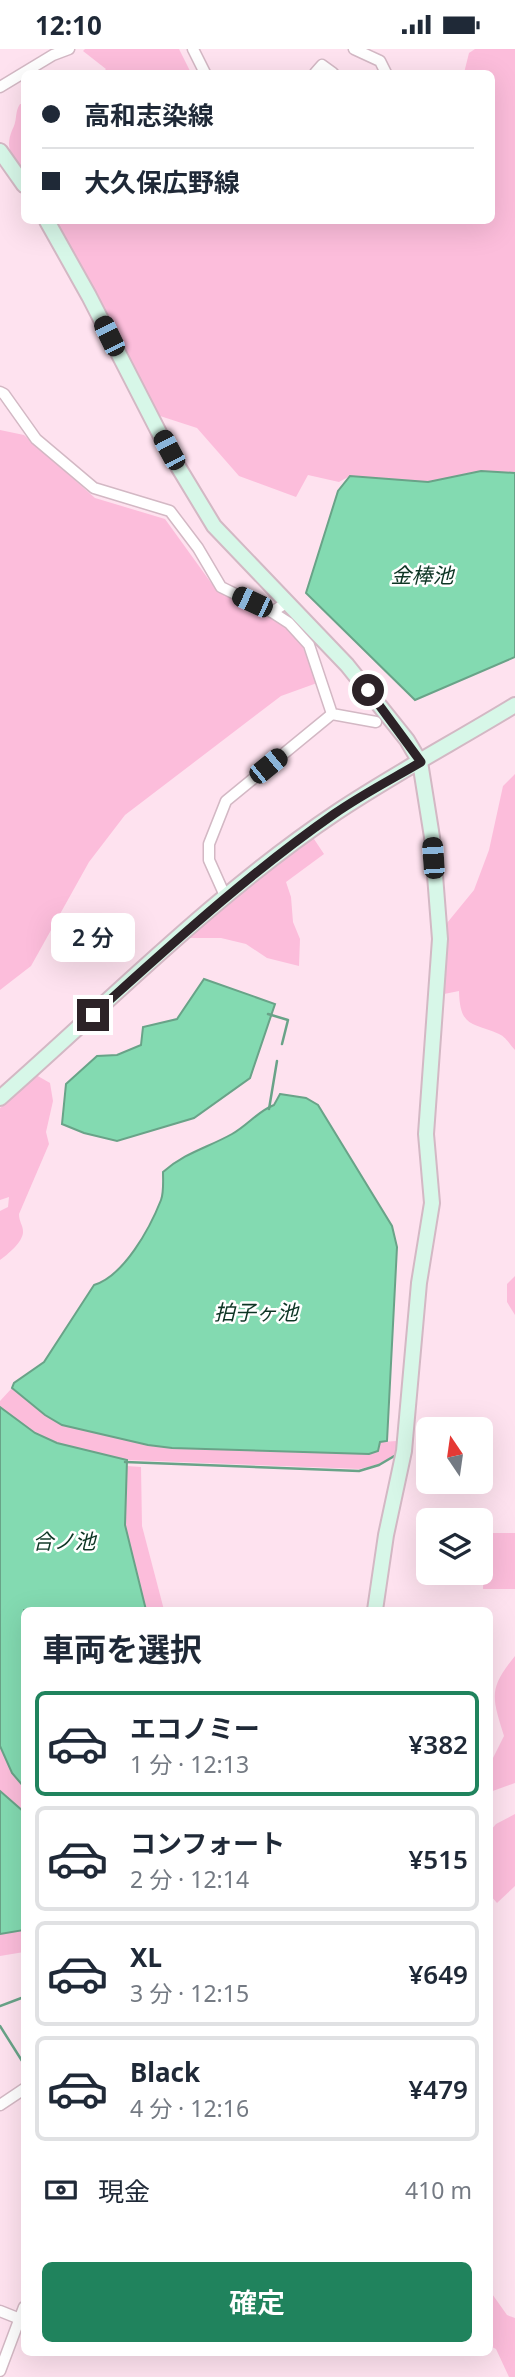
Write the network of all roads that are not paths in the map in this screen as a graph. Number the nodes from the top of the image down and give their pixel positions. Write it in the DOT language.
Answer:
graph roads {
  1 [pos="69,49"];
  2 [pos="193,49"];
  3 [pos="354,49"];
  4 [pos="28,70"];
  5 [pos="204,70"];
  6 [pos="384,70"];
  7 [pos="21,74"];
  8 [pos="0,87"];
  9 [pos="0,151"];
  10 [pos="21,181"];
  11 [pos="49,224"];
  12 [pos="0,392"];
  13 [pos="286,603"];
  14 [pos="272,612"];
  15 [pos="515,705"];
  16 [pos="332,714"];
  17 [pos="376,722"];
  18 [pos="421,762"];
  19 [pos="226,898"];
  20 [pos="0,1098"];
  21 [pos="375,1607"];
  22 [pos="21,2091"];
  23 [pos="0,2105"];
  24 [pos="0,2311"];
  25 [pos="21,2316"];
  26 [pos="20,2319"];
  27 [pos="0,2371"];
  1 -- 4 [label="street"];
  2 -- 5 [label="street"];
  3 -- 6 [label="street"];
  7 -- 8 [label="street"];
  9 -- 10 [label="street"];
  11 -- 13 [label="street"];
  12 -- 14 [label="street"];
  13 -- 14 [label="street"];
  13 -- 18 [label="street"];
  14 -- 16 [label="street"];
  15 -- 18 [label="street"];
  16 -- 17 [label="street"];
  16 -- 19 [label="street"];
  18 -- 19 [label="street"];
  18 -- 21 [label="street"];
  19 -- 20 [label="street"];
  22 -- 23 [label="street"];
  24 -- 26 [label="street"];
  25 -- 26 [label="street"];
  26 -- 27 [label="street"];
}
